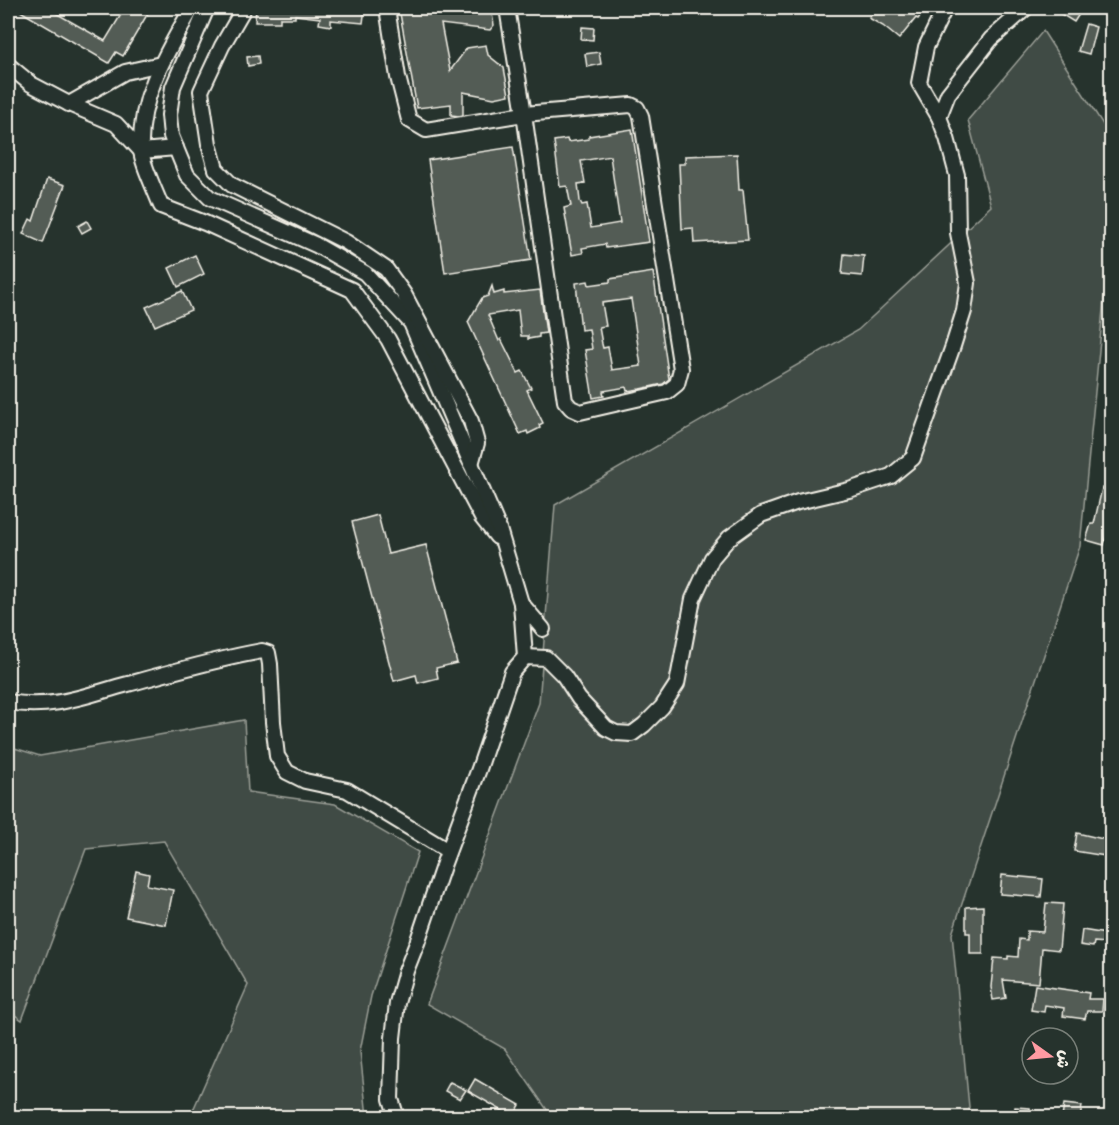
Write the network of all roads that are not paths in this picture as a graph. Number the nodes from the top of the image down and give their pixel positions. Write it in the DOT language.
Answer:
graph roads {
  1 [pos="192,8"];
  2 [pos="207,8"];
  3 [pos="244,8"];
  4 [pos="387,8"];
  5 [pos="507,8"];
  6 [pos="945,8"];
  7 [pos="1026,8"];
  8 [pos="161,64"];
  9 [pos="8,65"];
  10 [pos="69,104"];
  11 [pos="524,114"];
  12 [pos="939,117"];
  13 [pos="176,148"];
  14 [pos="141,151"];
  15 [pos="471,464"];
  16 [pos="505,548"];
  17 [pos="521,603"];
  18 [pos="543,629"];
  19 [pos="525,657"];
  20 [pos="8,702"];
  21 [pos="448,851"];
  22 [pos="397,1118"];
  1 -- 8 [label="street"];
  2 -- 13 [label="street"];
  3 -- 15 [label="street"];
  4 -- 11 [label="street"];
  5 -- 11 [label="street"];
  6 -- 12 [label="street"];
  7 -- 12 [label="street"];
  8 -- 10 [label="street"];
  8 -- 14 [label="street"];
  9 -- 10 [label="street"];
  10 -- 14 [label="street"];
  11 -- 11 [label="street"];
  12 -- 19 [label="street"];
  13 -- 14 [label="street"];
  13 -- 15 [label="street"];
  14 -- 16 [label="street"];
  15 -- 16 [label="street"];
  16 -- 17 [label="street"];
  17 -- 18 [label="street"];
  17 -- 19 [label="street"];
  19 -- 21 [label="street"];
  20 -- 21 [label="street"];
  21 -- 22 [label="street"];
}
